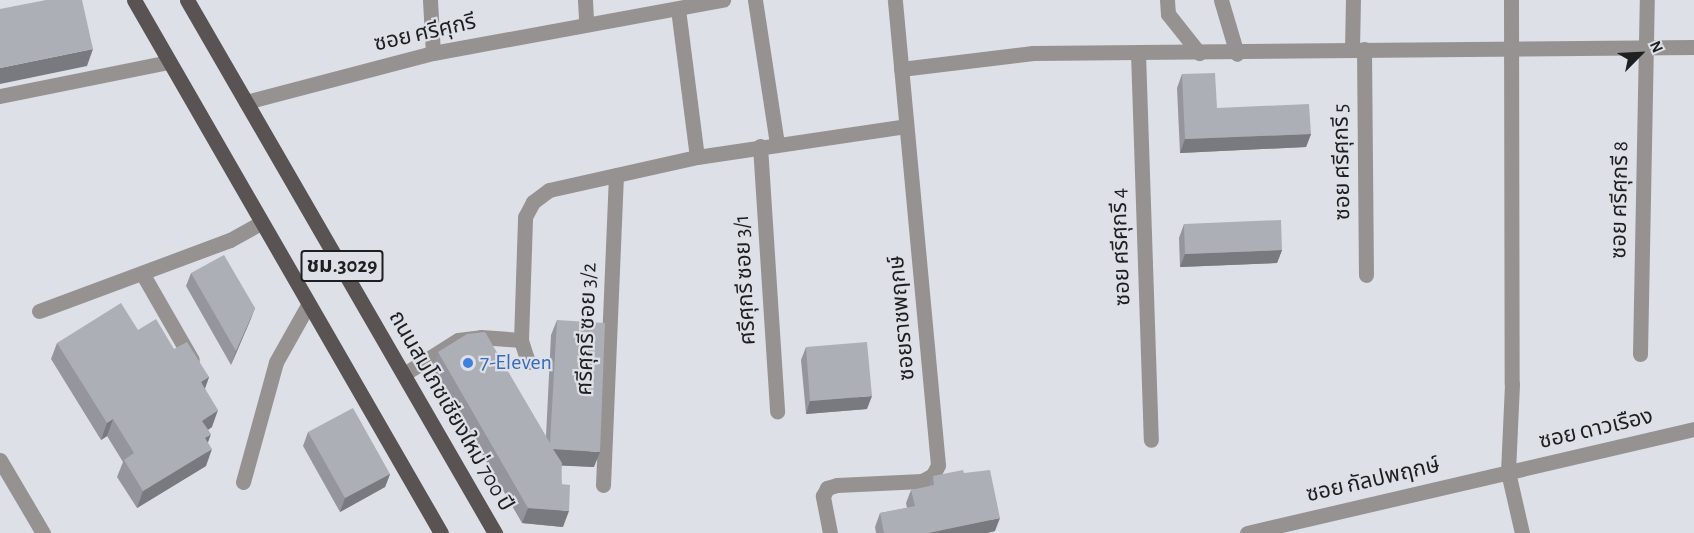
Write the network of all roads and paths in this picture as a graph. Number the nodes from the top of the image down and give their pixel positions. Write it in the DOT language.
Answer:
graph roads {
  1 [pos="134,0"];
  2 [pos="187,0"];
  3 [pos="430,0"];
  4 [pos="585,0"];
  5 [pos="723,0"];
  6 [pos="755,0"];
  7 [pos="895,0"];
  8 [pos="1167,0"];
  9 [pos="1221,0"];
  10 [pos="1353,0"];
  11 [pos="1511,0"];
  12 [pos="1647,0"];
  13 [pos="678,9"];
  14 [pos="586,22"];
  15 [pos="1645,47"];
  16 [pos="1694,47"];
  17 [pos="1511,48"];
  18 [pos="1358,50"];
  19 [pos="433,53"];
  20 [pos="1138,53"];
  21 [pos="1199,53"];
  22 [pos="1237,54"];
  23 [pos="170,62"];
  24 [pos="901,69"];
  25 [pos="0,96"];
  26 [pos="246,102"];
  27 [pos="906,126"];
  28 [pos="777,143"];
  29 [pos="760,147"];
  30 [pos="697,157"];
  31 [pos="616,175"];
  32 [pos="261,223"];
  33 [pos="141,273"];
  34 [pos="1366,274"];
  35 [pos="308,305"];
  36 [pos="39,311"];
  37 [pos="521,340"];
  38 [pos="1640,354"];
  39 [pos="528,362"];
  40 [pos="200,373"];
  41 [pos="404,374"];
  42 [pos="777,411"];
  43 [pos="1694,429"];
  44 [pos="1151,440"];
  45 [pos="0,460"];
  46 [pos="1508,472"];
  47 [pos="243,482"];
  48 [pos="603,485"];
  49 [pos="43,533"];
  50 [pos="441,533"];
  51 [pos="495,533"];
  52 [pos="830,533"];
  53 [pos="1247,533"];
  54 [pos="1522,533"];
  1 -- 23 [label="main road, ชม.3029"];
  2 -- 26 [label="main road, ถนนสมโภชเชียงใหม่ 700 ปี / ชม.3029"];
  3 -- 19 [label="street"];
  4 -- 14 [label="street"];
  5 -- 13 [label="street, ซอย ศรีศุกรี"];
  6 -- 28 [label="street"];
  7 -- 24 [label="street, ซอยราชพฤกษ์"];
  8 -- 21 [label="street"];
  9 -- 22 [label="street"];
  10 -- 18 [label="street, ซอย ศรีศุกรี 5"];
  11 -- 17 [label="street"];
  12 -- 15 [label="street, ซอย ศรีศุกรี 8"];
  13 -- 14 [label="street, ซอย ศรีศุกรี"];
  13 -- 30 [label="street"];
  14 -- 19 [label="street, ซอย ศรีศุกรี"];
  15 -- 16 [label="street"];
  15 -- 17 [label="street"];
  15 -- 38 [label="street, ซอย ศรีศุกรี 8"];
  17 -- 18 [label="street"];
  17 -- 46 [label="street"];
  18 -- 22 [label="street"];
  18 -- 34 [label="street, ซอย ศรีศุกรี 5"];
  19 -- 26 [label="street, ซอย ศรีศุกรี"];
  20 -- 21 [label="street"];
  20 -- 24 [label="street"];
  20 -- 44 [label="street, ซอย ศรีศุกรี 4"];
  21 -- 22 [label="street"];
  23 -- 25 [label="street"];
  23 -- 32 [label="main road, ชม.3029"];
  24 -- 27 [label="street, ซอยราชพฤกษ์"];
  26 -- 41 [label="main road, ถนนสมโภชเชียงใหม่ 700 ปี / ชม.3029"];
  27 -- 28 [label="street"];
  27 -- 52 [label="street, ซอยราชพฤกษ์"];
  28 -- 29 [label="street"];
  29 -- 30 [label="street"];
  29 -- 42 [label="street, ศรีศุกรี ซอย 3/1"];
  30 -- 31 [label="street"];
  31 -- 37 [label="street"];
  31 -- 48 [label="street, ศรีศุกรี ซอย 3/2"];
  32 -- 33 [label="street"];
  32 -- 35 [label="main road, ชม.3029"];
  33 -- 36 [label="street"];
  33 -- 40 [label="street"];
  35 -- 47 [label="street"];
  35 -- 50 [label="main road, ชม.3029"];
  37 -- 39 [label="street"];
  37 -- 41 [label="street"];
  41 -- 51 [label="main road, ถนนสมโภชเชียงใหม่ 700 ปี / ชม.3029"];
  43 -- 46 [label="street, ซอย ดาวเรือง"];
  45 -- 49 [label="street"];
  46 -- 53 [label="street, ซอย กัลปพฤกษ์"];
  46 -- 54 [label="street"];
}
